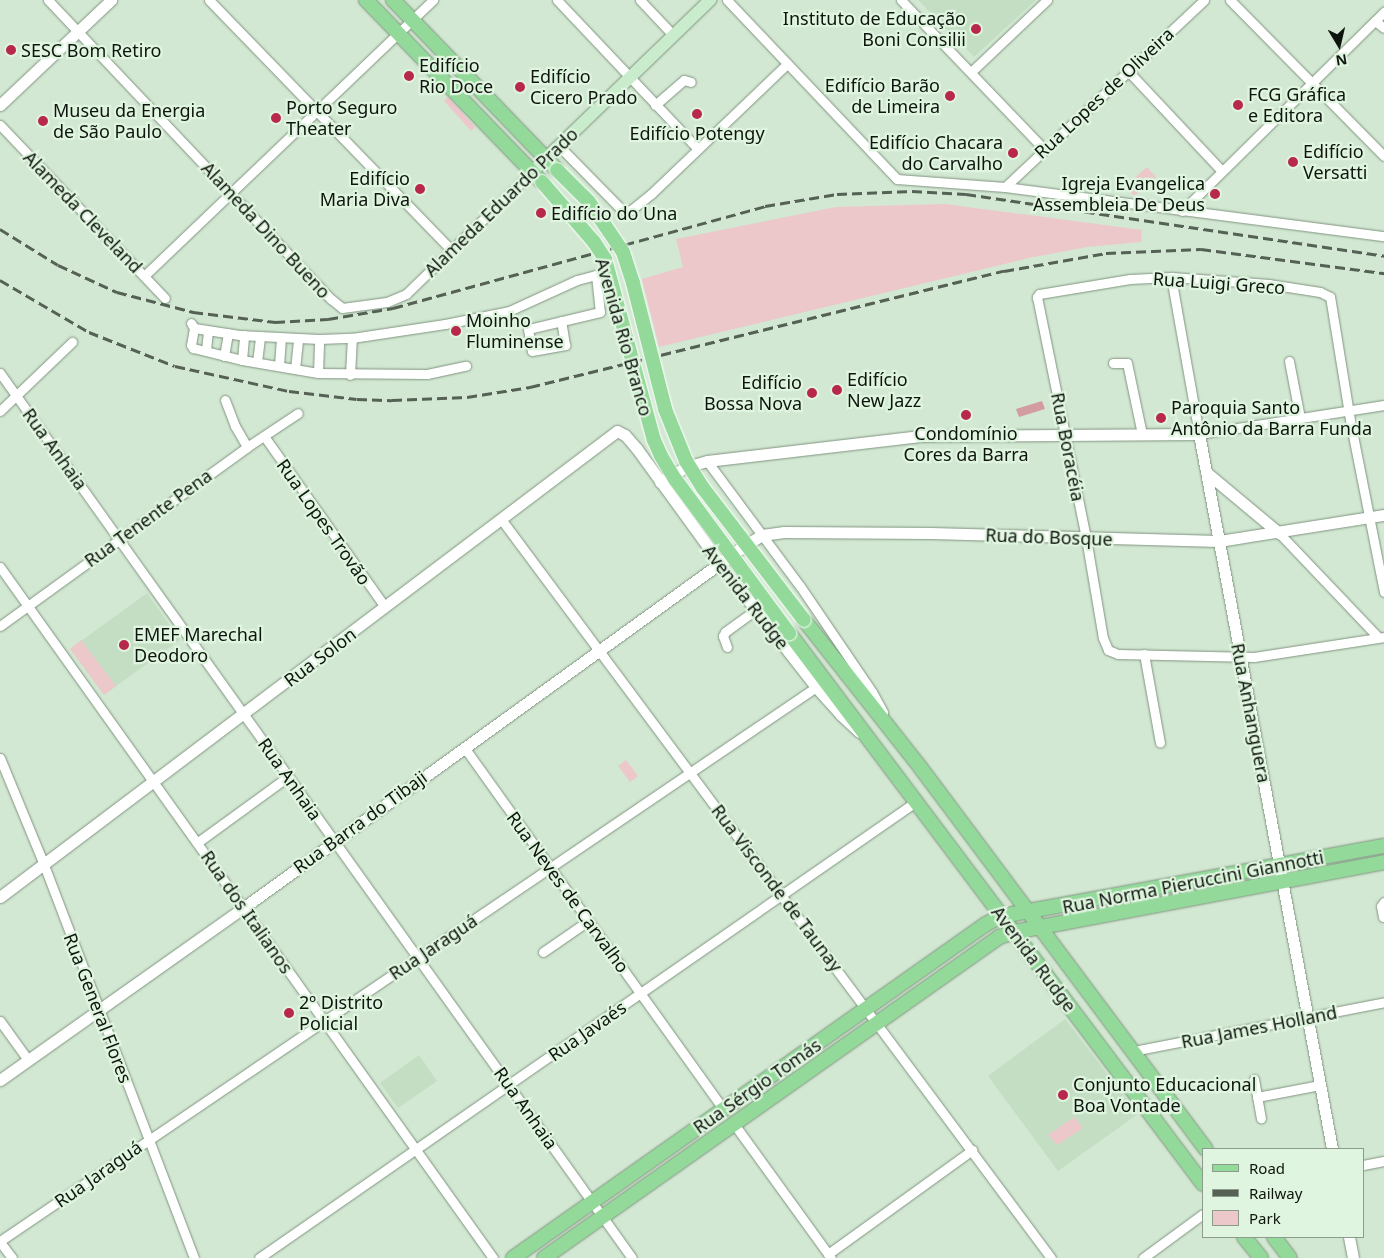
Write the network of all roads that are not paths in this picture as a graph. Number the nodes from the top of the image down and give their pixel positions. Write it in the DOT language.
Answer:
graph roads {
  1 [pos="48,0"];
  2 [pos="111,0"];
  3 [pos="210,0"];
  4 [pos="366,0"];
  5 [pos="393,0"];
  6 [pos="433,0"];
  7 [pos="557,0"];
  8 [pos="640,0"];
  9 [pos="710,0"];
  10 [pos="727,0"];
  11 [pos="901,0"];
  12 [pos="1047,0"];
  13 [pos="1204,0"];
  14 [pos="1230,0"];
  15 [pos="1384,12"];
  16 [pos="412,20"];
  17 [pos="1375,21"];
  18 [pos="1384,28"];
  19 [pos="78,31"];
  20 [pos="398,33"];
  21 [pos="673,35"];
  22 [pos="787,64"];
  23 [pos="1128,71"];
  24 [pos="971,72"];
  25 [pos="630,77"];
  26 [pos="691,82"];
  27 [pos="1312,82"];
  28 [pos="0,105"];
  29 [pos="655,105"];
  30 [pos="317,110"];
  31 [pos="0,125"];
  32 [pos="559,146"];
  33 [pos="698,149"];
  34 [pos="1044,150"];
  35 [pos="1384,156"];
  36 [pos="546,159"];
  37 [pos="1222,171"];
  38 [pos="537,177"];
  39 [pos="1006,187"];
  40 [pos="231,192"];
  41 [pos="1182,211"];
  42 [pos="1384,236"];
  43 [pos="451,250"];
  44 [pos="144,276"];
  45 [pos="1171,277"];
  46 [pos="1040,294"];
  47 [pos="165,298"];
  48 [pos="369,305"];
  49 [pos="561,321"];
  50 [pos="208,331"];
  51 [pos="228,333"];
  52 [pos="244,335"];
  53 [pos="260,336"];
  54 [pos="281,338"];
  55 [pos="298,338"];
  56 [pos="352,338"];
  57 [pos="319,339"];
  58 [pos="72,342"];
  59 [pos="206,350"];
  60 [pos="224,356"];
  61 [pos="242,360"];
  62 [pos="1289,361"];
  63 [pos="257,362"];
  64 [pos="1113,363"];
  65 [pos="279,366"];
  66 [pos="466,366"];
  67 [pos="295,369"];
  68 [pos="0,373"];
  69 [pos="318,373"];
  70 [pos="350,375"];
  71 [pos="16,396"];
  72 [pos="225,400"];
  73 [pos="1384,405"];
  74 [pos="0,411"];
  75 [pos="1349,411"];
  76 [pos="298,413"];
  77 [pos="1300,418"];
  78 [pos="1066,434"];
  79 [pos="1142,434"];
  80 [pos="1199,434"];
  81 [pos="264,436"];
  82 [pos="247,447"];
  83 [pos="637,449"];
  84 [pos="707,461"];
  85 [pos="1207,473"];
  86 [pos="660,482"];
  87 [pos="1384,514"];
  88 [pos="1261,515"];
  89 [pos="1369,517"];
  90 [pos="501,519"];
  91 [pos="1279,532"];
  92 [pos="762,535"];
  93 [pos="1253,537"];
  94 [pos="1086,538"];
  95 [pos="119,539"];
  96 [pos="1219,541"];
  97 [pos="720,564"];
  98 [pos="0,567"];
  99 [pos="1384,592"];
  100 [pos="28,606"];
  101 [pos="385,607"];
  102 [pos="755,610"];
  103 [pos="804,620"];
  104 [pos="0,626"];
  105 [pos="789,633"];
  106 [pos="1381,637"];
  107 [pos="727,647"];
  108 [pos="599,651"];
  109 [pos="1144,654"];
  110 [pos="1240,657"];
  111 [pos="816,687"];
  112 [pos="244,713"];
  113 [pos="892,733"];
  114 [pos="865,736"];
  115 [pos="1160,743"];
  116 [pos="464,748"];
  117 [pos="0,758"];
  118 [pos="690,772"];
  119 [pos="288,776"];
  120 [pos="154,782"];
  121 [pos="914,803"];
  122 [pos="334,841"];
  123 [pos="198,842"];
  124 [pos="1384,846"];
  125 [pos="1384,862"];
  126 [pos="44,865"];
  127 [pos="1280,865"];
  128 [pos="550,868"];
  129 [pos="1282,881"];
  130 [pos="782,896"];
  131 [pos="0,897"];
  132 [pos="1384,902"];
  133 [pos="243,908"];
  134 [pos="1028,913"];
  135 [pos="1002,916"];
  136 [pos="1383,917"];
  137 [pos="588,921"];
  138 [pos="1038,927"];
  139 [pos="1014,932"];
  140 [pos="543,952"];
  141 [pos="417,958"];
  142 [pos="640,994"];
  143 [pos="1384,1002"];
  144 [pos="867,1008"];
  145 [pos="98,1010"];
  146 [pos="1307,1017"];
  147 [pos="324,1020"];
  148 [pos="0,1021"];
  149 [pos="877,1022"];
  150 [pos="1133,1051"];
  151 [pos="28,1060"];
  152 [pos="0,1080"];
  153 [pos="1254,1080"];
  154 [pos="510,1084"];
  155 [pos="1320,1085"];
  156 [pos="1257,1097"];
  157 [pos="724,1110"];
  158 [pos="1261,1118"];
  159 [pos="734,1124"];
  160 [pos="148,1139"];
  161 [pos="1205,1148"];
  162 [pos="1332,1148"];
  163 [pos="416,1150"];
  164 [pos="972,1150"];
  165 [pos="1384,1161"];
  166 [pos="1364,1165"];
  167 [pos="1202,1183"];
  168 [pos="593,1202"];
  169 [pos="1202,1215"];
  170 [pos="603,1217"];
  171 [pos="1245,1238"];
  172 [pos="1275,1238"];
  173 [pos="1349,1238"];
  174 [pos="0,1241"];
  175 [pos="830,1256"];
  176 [pos="12,1258"];
  177 [pos="194,1258"];
  178 [pos="259,1258"];
  179 [pos="493,1258"];
  180 [pos="513,1258"];
  181 [pos="544,1258"];
  182 [pos="632,1258"];
  183 [pos="1051,1258"];
  184 [pos="1143,1258"];
  185 [pos="1261,1258"];
  186 [pos="1290,1258"];
  187 [pos="1353,1258"];
  1 -- 19 [label="street, Alameda Dino Bueno"];
  2 -- 19 [label="street"];
  3 -- 30 [label="street"];
  4 -- 20 [label="main road, Avenida Rio Branco"];
  5 -- 16 [label="main road, Avenida Rio Branco"];
  6 -- 16 [label="street"];
  7 -- 25 [label="street"];
  8 -- 21 [label="street"];
  9 -- 21 [label="main road, Alameda Eduardo Prado"];
  10 -- 22 [label="street"];
  11 -- 24 [label="street"];
  12 -- 24 [label="street"];
  13 -- 23 [label="street, Rua Lopes de Oliveira"];
  14 -- 27 [label="street"];
  15 -- 17 [label="street"];
  16 -- 20 [label="street"];
  16 -- 36 [label="main road, Avenida Rio Branco"];
  17 -- 18 [label="street"];
  17 -- 27 [label="street"];
  19 -- 28 [label="street"];
  19 -- 40 [label="street, Alameda Dino Bueno"];
  20 -- 30 [label="street"];
  20 -- 38 [label="main road, Avenida Rio Branco"];
  21 -- 25 [label="main road, Alameda Eduardo Prado"];
  22 -- 33 [label="street"];
  22 -- 39 [label="street"];
  23 -- 34 [label="street, Rua Lopes de Oliveira"];
  23 -- 37 [label="street"];
  24 -- 34 [label="street"];
  25 -- 29 [label="street"];
  25 -- 32 [label="main road, Alameda Eduardo Prado"];
  26 -- 29 [label="street"];
  27 -- 35 [label="street"];
  27 -- 37 [label="street"];
  29 -- 33 [label="street"];
  30 -- 40 [label="street"];
  30 -- 43 [label="street"];
  31 -- 44 [label="street, Alameda Cleveland"];
  32 -- 33 [label="street"];
  32 -- 36 [label="main road, Alameda Eduardo Prado"];
  34 -- 39 [label="street, Rua Lopes de Oliveira"];
  36 -- 38 [label="main road, Alameda Eduardo Prado"];
  36 -- 103 [label="main road, Avenida Rio Branco, bridge"];
  37 -- 41 [label="street"];
  38 -- 43 [label="street, Alameda Eduardo Prado"];
  38 -- 105 [label="main road, Avenida Rio Branco, bridge"];
  39 -- 41 [label="street"];
  40 -- 44 [label="street"];
  40 -- 48 [label="street, Alameda Dino Bueno"];
  41 -- 42 [label="street"];
  43 -- 48 [label="street, Alameda Eduardo Prado"];
  44 -- 47 [label="street, Alameda Cleveland"];
  45 -- 46 [label="street, Rua Luigi Greco"];
  45 -- 75 [label="street, Rua Luigi Greco"];
  45 -- 80 [label="street, Rua Anhanguera"];
  46 -- 78 [label="street, Rua Boracéia"];
  49 -- 49 [label="street"];
  49 -- 56 [label="street"];
  50 -- 51 [label="street"];
  50 -- 59 [label="street"];
  50 -- 59 [label="street"];
  51 -- 52 [label="street"];
  51 -- 60 [label="street"];
  52 -- 53 [label="street"];
  52 -- 61 [label="street"];
  53 -- 54 [label="street"];
  53 -- 63 [label="street"];
  54 -- 55 [label="street"];
  54 -- 65 [label="street"];
  55 -- 57 [label="street"];
  55 -- 67 [label="street"];
  56 -- 57 [label="street"];
  56 -- 70 [label="street"];
  57 -- 69 [label="street"];
  58 -- 71 [label="street"];
  59 -- 60 [label="street"];
  60 -- 61 [label="street"];
  61 -- 63 [label="street"];
  62 -- 77 [label="street"];
  63 -- 65 [label="street"];
  64 -- 79 [label="street"];
  65 -- 67 [label="street"];
  66 -- 70 [label="street"];
  67 -- 69 [label="street"];
  68 -- 71 [label="street, Rua Anhaia"];
  69 -- 70 [label="street"];
  71 -- 74 [label="street"];
  71 -- 95 [label="street, Rua Anhaia"];
  72 -- 82 [label="street"];
  73 -- 75 [label="street"];
  75 -- 77 [label="street"];
  75 -- 89 [label="street"];
  76 -- 81 [label="street, Rua Tenente Pena"];
  77 -- 80 [label="street"];
  78 -- 79 [label="street"];
  78 -- 84 [label="street"];
  78 -- 94 [label="street, Rua Boracéia"];
  79 -- 80 [label="street"];
  80 -- 85 [label="street, Rua Anhanguera"];
  81 -- 82 [label="street, Rua Tenente Pena"];
  81 -- 101 [label="street, Rua Lopes Trovão"];
  82 -- 95 [label="street, Rua Tenente Pena"];
  83 -- 86 [label="street, Avenida Rudge"];
  83 -- 90 [label="street, Rua Solon"];
  84 -- 86 [label="street"];
  84 -- 92 [label="street, Avenida Rudge"];
  85 -- 88 [label="street"];
  85 -- 96 [label="street, Rua Anhanguera"];
  86 -- 97 [label="street, Avenida Rudge"];
  87 -- 89 [label="street, Rua do Bosque"];
  88 -- 91 [label="street"];
  88 -- 93 [label="street"];
  89 -- 91 [label="street, Rua do Bosque"];
  89 -- 99 [label="street"];
  90 -- 101 [label="street, Rua Solon"];
  90 -- 108 [label="street, Rua Visconde de Taunay"];
  91 -- 93 [label="street, Rua do Bosque"];
  91 -- 106 [label="street"];
  92 -- 94 [label="street, Rua do Bosque"];
  92 -- 97 [label="street, Rua do Bosque"];
  92 -- 113 [label="street, Avenida Rudge"];
  93 -- 96 [label="street, Rua do Bosque"];
  94 -- 96 [label="street, Rua do Bosque"];
  94 -- 109 [label="street, Rua Boracéia"];
  95 -- 100 [label="street, Rua Tenente Pena"];
  95 -- 112 [label="street, Rua Anhaia"];
  96 -- 110 [label="street, Rua Anhanguera"];
  97 -- 102 [label="street, Avenida Rudge"];
  97 -- 108 [label="street, Rua Barra do Tibaji"];
  98 -- 100 [label="street, Rua dos Italianos"];
  100 -- 104 [label="street, Rua Tenente Pena"];
  100 -- 120 [label="street, Rua dos Italianos"];
  101 -- 112 [label="street, Rua Solon"];
  102 -- 107 [label="street"];
  102 -- 111 [label="street, Avenida Rudge"];
  103 -- 113 [label="main road, Avenida Rudge"];
  105 -- 114 [label="main road, Avenida Rudge"];
  106 -- 110 [label="street"];
  108 -- 116 [label="street, Rua Barra do Tibaji"];
  108 -- 118 [label="street, Rua Visconde de Taunay"];
  109 -- 110 [label="street"];
  109 -- 115 [label="street"];
  110 -- 127 [label="street, Rua Anhanguera"];
  111 -- 114 [label="street, Avenida Rudge"];
  111 -- 118 [label="street, Rua Jaraguá"];
  112 -- 119 [label="street, Rua Anhaia"];
  112 -- 120 [label="street, Rua Solon"];
  113 -- 134 [label="main road, Avenida Rudge"];
  114 -- 121 [label="main road, Avenida Rudge"];
  116 -- 122 [label="street, Rua Barra do Tibaji"];
  116 -- 128 [label="street, Rua Neves de Carvalho"];
  117 -- 126 [label="street, Rua General Flores"];
  118 -- 128 [label="street, Rua Jaraguá"];
  118 -- 130 [label="street, Rua Visconde de Taunay"];
  119 -- 122 [label="street, Rua Anhaia"];
  119 -- 123 [label="street"];
  120 -- 123 [label="street, Rua dos Italianos"];
  120 -- 126 [label="street, Rua Solon"];
  121 -- 130 [label="street, Rua Javaés"];
  121 -- 135 [label="main road, Avenida Rudge"];
  122 -- 133 [label="street, Rua Barra do Tibaji"];
  122 -- 141 [label="street, Rua Anhaia"];
  123 -- 133 [label="street, Rua dos Italianos"];
  124 -- 127 [label="main road, Rua Norma Pieruccini Giannotti"];
  125 -- 129 [label="main road, Rua Norma Pieruccini Giannotti"];
  126 -- 131 [label="street, Rua Solon"];
  126 -- 145 [label="street, Rua General Flores"];
  127 -- 129 [label="street, Rua Anhanguera"];
  127 -- 134 [label="main road, Rua Norma Pieruccini Giannotti"];
  128 -- 137 [label="street, Rua Neves de Carvalho"];
  128 -- 141 [label="street, Rua Jaraguá"];
  129 -- 138 [label="main road, Rua Norma Pieruccini Giannotti"];
  129 -- 146 [label="street, Rua Anhanguera"];
  130 -- 142 [label="street, Rua Javaés"];
  130 -- 144 [label="street, Rua Visconde de Taunay"];
  132 -- 136 [label="street"];
  133 -- 145 [label="street, Rua Barra do Tibaji"];
  133 -- 147 [label="street, Rua dos Italianos"];
  134 -- 135 [label="main road, Rua Norma Pieruccini Giannotti"];
  134 -- 138 [label="main road, Avenida Rudge"];
  135 -- 139 [label="main road, Avenida Rudge"];
  135 -- 144 [label="main road, Rua Sérgio Tomás"];
  137 -- 140 [label="street"];
  137 -- 142 [label="street, Rua Neves de Carvalho"];
  138 -- 139 [label="main road, Rua Norma Pieruccini Giannotti"];
  138 -- 150 [label="main road, Avenida Rudge"];
  139 -- 149 [label="main road, Rua Sérgio Tomás"];
  139 -- 167 [label="main road, Avenida Rudge"];
  141 -- 147 [label="street, Rua Jaraguá"];
  141 -- 154 [label="street, Rua Anhaia"];
  142 -- 154 [label="street, Rua Javaés"];
  142 -- 157 [label="street, Rua Neves de Carvalho"];
  143 -- 146 [label="street, Rua James Holland"];
  144 -- 149 [label="street, Rua Visconde de Taunay"];
  144 -- 157 [label="main road, Rua Sérgio Tomás"];
  145 -- 151 [label="street, Rua Barra do Tibaji"];
  145 -- 160 [label="street, Rua General Flores"];
  146 -- 150 [label="street, Rua James Holland"];
  146 -- 155 [label="street, Rua Anhanguera"];
  147 -- 160 [label="street, Rua Jaraguá"];
  147 -- 163 [label="street, Rua dos Italianos"];
  148 -- 151 [label="street"];
  149 -- 159 [label="main road, Rua Sérgio Tomás"];
  149 -- 164 [label="street, Rua Visconde de Taunay"];
  150 -- 161 [label="main road, Avenida Rudge"];
  151 -- 152 [label="street, Rua Barra do Tibaji"];
  153 -- 156 [label="street"];
  154 -- 163 [label="street, Rua Javaés"];
  154 -- 168 [label="street, Rua Anhaia"];
  155 -- 156 [label="street"];
  155 -- 162 [label="street, Rua Anhanguera"];
  156 -- 158 [label="street"];
  157 -- 168 [label="main road, Rua Sérgio Tomás"];
  159 -- 170 [label="main road, Rua Sérgio Tomás"];
  159 -- 175 [label="street"];
  160 -- 174 [label="street, Rua Jaraguá"];
  160 -- 177 [label="street, Rua General Flores"];
  163 -- 178 [label="street, Rua Javaés"];
  163 -- 179 [label="street, Rua dos Italianos"];
  164 -- 175 [label="street"];
  164 -- 183 [label="street, Rua Visconde de Taunay"];
  165 -- 166 [label="street"];
  168 -- 170 [label="street, Rua Anhaia"];
  168 -- 180 [label="main road, Rua Sérgio Tomás"];
  169 -- 184 [label="street"];
  170 -- 181 [label="main road, Rua Sérgio Tomás"];
  170 -- 182 [label="street, Rua Anhaia"];
  171 -- 185 [label="main road"];
  172 -- 186 [label="main road"];
  173 -- 187 [label="street"];
  174 -- 176 [label="street"];
}
